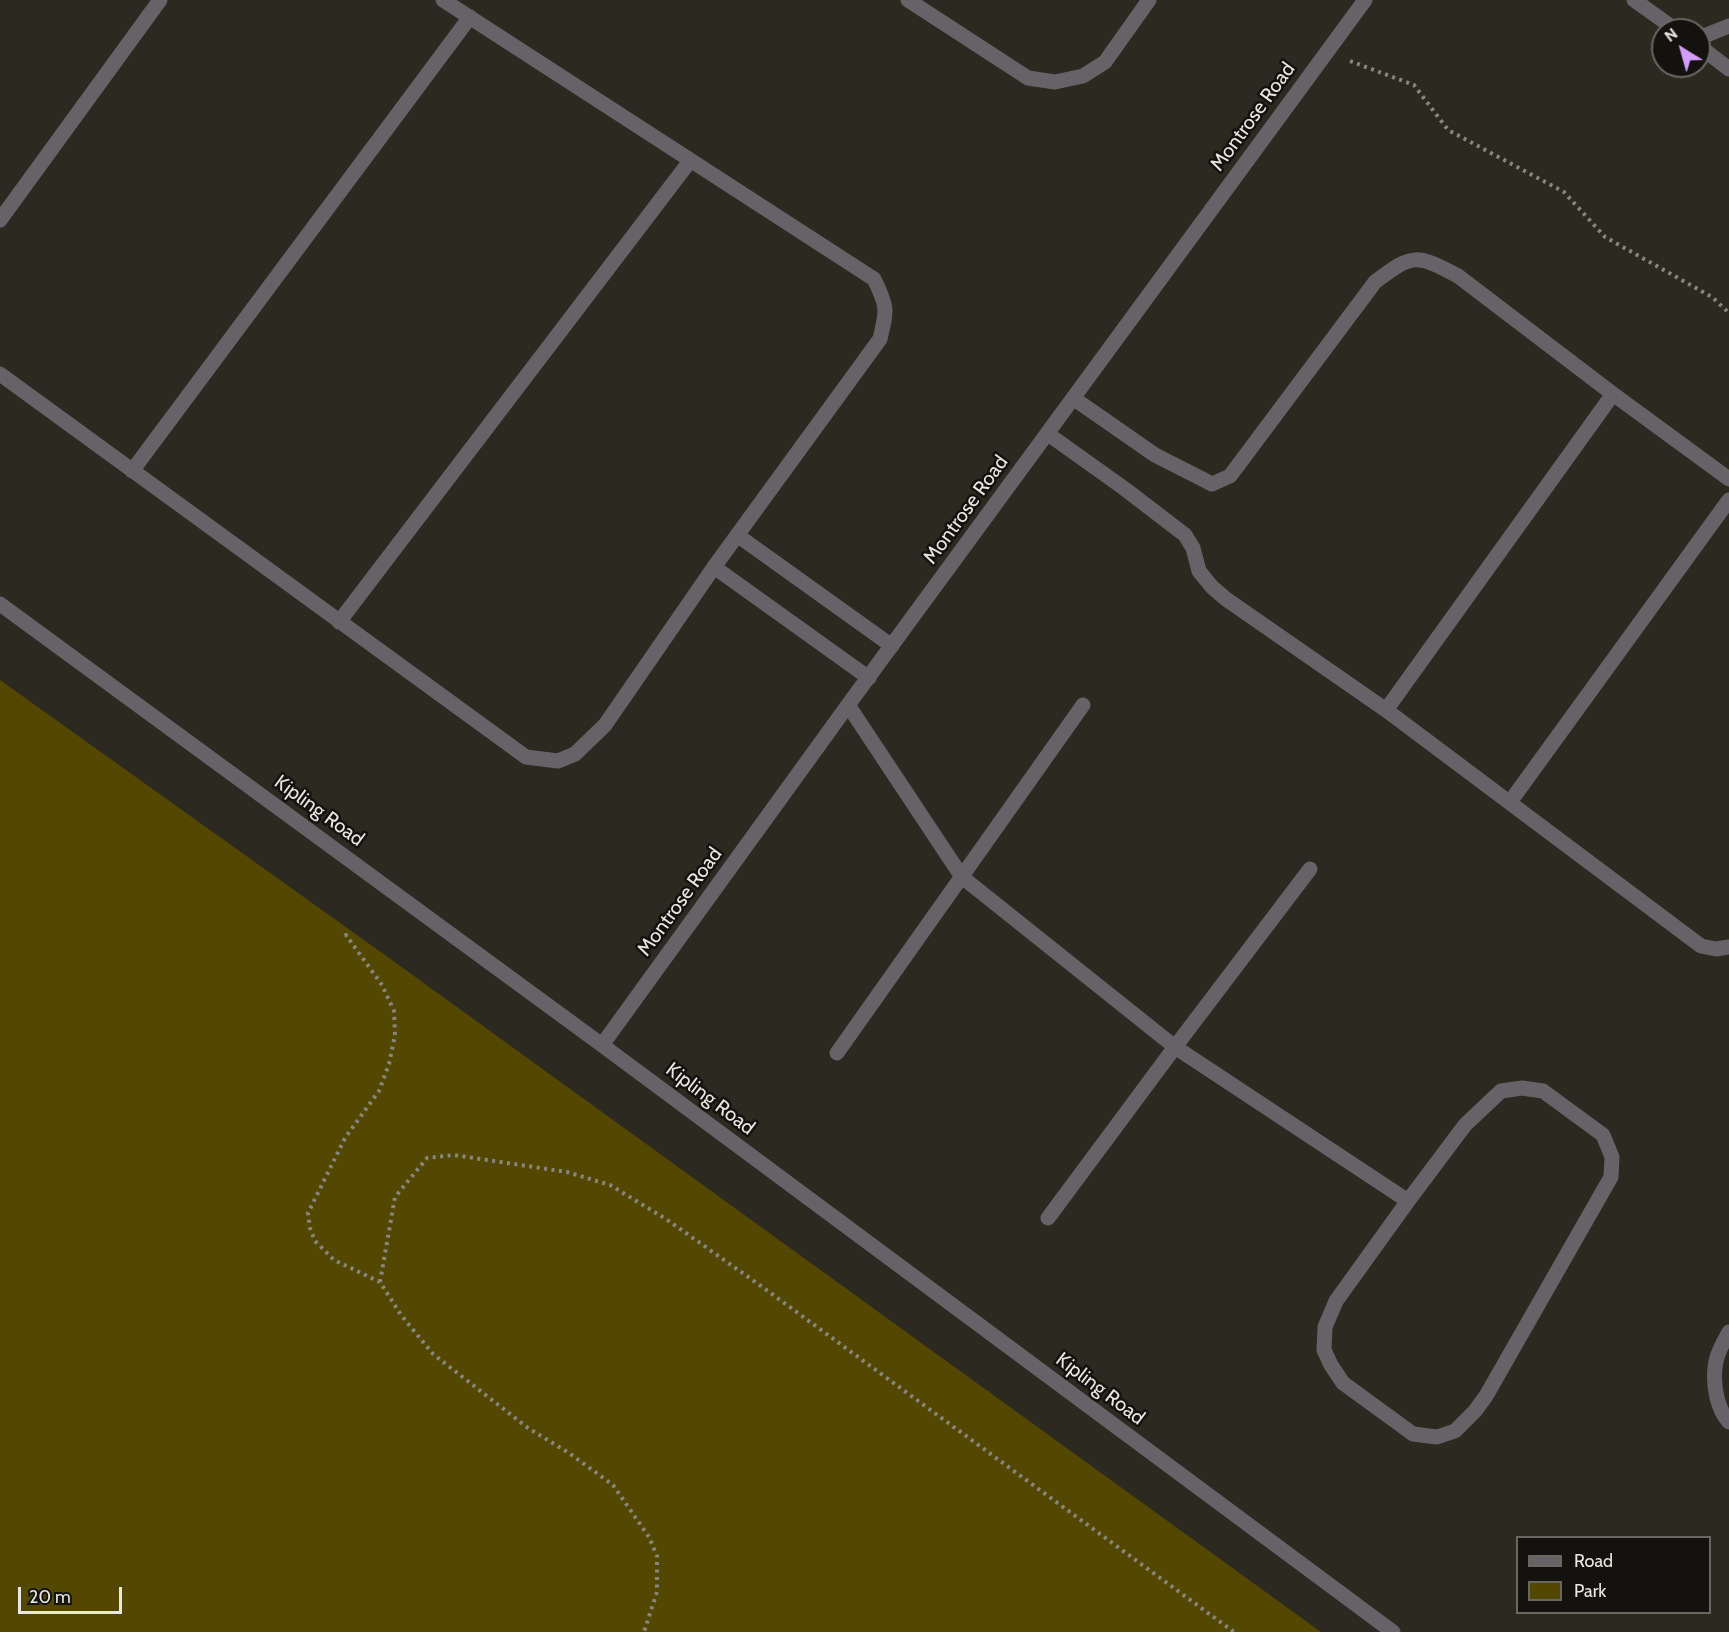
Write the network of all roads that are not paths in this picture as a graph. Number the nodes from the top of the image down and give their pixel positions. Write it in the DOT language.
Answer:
graph roads {
  1 [pos="160,0"];
  2 [pos="443,0"];
  3 [pos="908,0"];
  4 [pos="1149,0"];
  5 [pos="1365,0"];
  6 [pos="1634,0"];
  7 [pos="470,17"];
  8 [pos="1659,18"];
  9 [pos="1729,26"];
  10 [pos="1711,33"];
  11 [pos="1711,55"];
  12 [pos="1729,69"];
  13 [pos="690,161"];
  14 [pos="0,220"];
  15 [pos="0,374"];
  16 [pos="1613,394"];
  17 [pos="1073,398"];
  18 [pos="1048,434"];
  19 [pos="132,471"];
  20 [pos="1729,480"];
  21 [pos="1729,500"];
  22 [pos="737,535"];
  23 [pos="714,567"];
  24 [pos="0,604"];
  25 [pos="339,622"];
  26 [pos="892,646"];
  27 [pos="868,678"];
  28 [pos="848,705"];
  29 [pos="1083,705"];
  30 [pos="1386,710"];
  31 [pos="1510,802"];
  32 [pos="1310,869"];
  33 [pos="962,878"];
  34 [pos="1729,947"];
  35 [pos="602,1045"];
  36 [pos="1175,1047"];
  37 [pos="837,1053"];
  38 [pos="1408,1201"];
  39 [pos="1048,1218"];
  40 [pos="1729,1332"];
  41 [pos="1729,1422"];
  42 [pos="1393,1632"];
  1 -- 14 [label="street"];
  2 -- 7 [label="street"];
  3 -- 4 [label="street"];
  5 -- 17 [label="street, Montrose Road"];
  6 -- 8 [label="street"];
  7 -- 13 [label="street"];
  7 -- 19 [label="street"];
  9 -- 10 [label="street"];
  11 -- 12 [label="street"];
  13 -- 22 [label="street"];
  13 -- 25 [label="street"];
  15 -- 19 [label="street"];
  16 -- 17 [label="street"];
  16 -- 20 [label="street"];
  16 -- 30 [label="street"];
  17 -- 18 [label="street, Montrose Road"];
  18 -- 26 [label="street, Montrose Road"];
  18 -- 30 [label="street"];
  19 -- 25 [label="street"];
  21 -- 31 [label="street"];
  22 -- 23 [label="street"];
  22 -- 26 [label="street"];
  23 -- 25 [label="street"];
  23 -- 27 [label="street"];
  24 -- 35 [label="street, Kipling Road"];
  26 -- 27 [label="street, Montrose Road"];
  27 -- 28 [label="street, Montrose Road"];
  28 -- 33 [label="street"];
  28 -- 35 [label="street, Montrose Road"];
  29 -- 33 [label="street"];
  30 -- 31 [label="street"];
  31 -- 34 [label="street"];
  32 -- 36 [label="street"];
  33 -- 36 [label="street"];
  33 -- 37 [label="street"];
  35 -- 42 [label="street, Kipling Road"];
  36 -- 38 [label="street"];
  36 -- 39 [label="street"];
  38 -- 38 [label="street"];
  40 -- 41 [label="street"];
}
